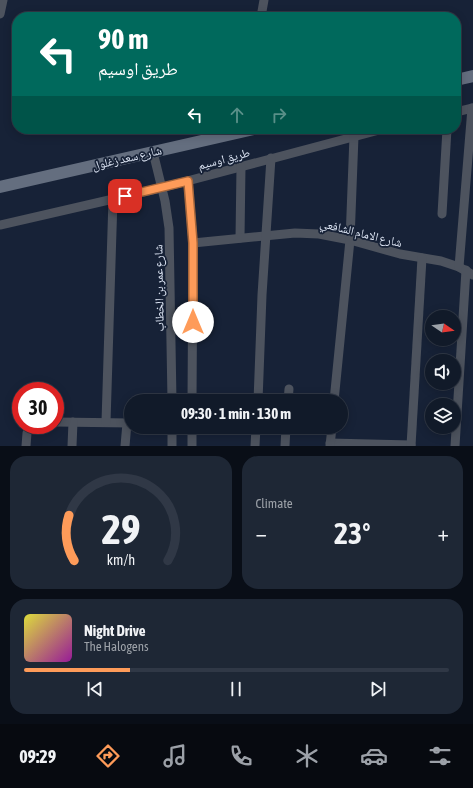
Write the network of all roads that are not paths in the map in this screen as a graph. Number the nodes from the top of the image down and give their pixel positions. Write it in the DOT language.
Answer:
graph roads {
  1 [pos="3,0"];
  2 [pos="264,0"];
  3 [pos="262,12"];
  4 [pos="0,14"];
  5 [pos="473,76"];
  6 [pos="461,79"];
  7 [pos="473,108"];
  8 [pos="461,111"];
  9 [pos="229,134"];
  10 [pos="362,134"];
  11 [pos="447,134"];
  12 [pos="354,136"];
  13 [pos="154,158"];
  14 [pos="271,158"];
  15 [pos="241,166"];
  16 [pos="188,181"];
  17 [pos="0,187"];
  18 [pos="162,188"];
  19 [pos="113,199"];
  20 [pos="442,214"];
  21 [pos="0,225"];
  22 [pos="266,236"];
  23 [pos="240,238"];
  24 [pos="350,240"];
  25 [pos="193,243"];
  26 [pos="422,258"];
  27 [pos="466,271"];
  28 [pos="289,389"];
  29 [pos="172,394"];
  30 [pos="192,394"];
  31 [pos="258,394"];
  32 [pos="289,394"];
  33 [pos="335,394"];
  34 [pos="64,422"];
  35 [pos="73,422"];
  36 [pos="106,422"];
  37 [pos="124,423"];
  38 [pos="27,434"];
  39 [pos="127,434"];
  40 [pos="172,434"];
  41 [pos="192,434"];
  42 [pos="256,434"];
  43 [pos="286,434"];
  44 [pos="331,434"];
  45 [pos="330,444"];
  46 [pos="411,445"];
  47 [pos="26,446"];
  48 [pos="72,446"];
  49 [pos="125,446"];
  50 [pos="172,446"];
  51 [pos="192,446"];
  52 [pos="255,446"];
  53 [pos="285,446"];
  54 [pos="455,446"];
  1 -- 4 [label="street"];
  2 -- 3 [label="street"];
  5 -- 6 [label="street"];
  7 -- 8 [label="street"];
  7 -- 27 [label="street"];
  9 -- 13 [label="street, شارع سعد زغلول"];
  10 -- 12 [label="street, طريق اوسيم"];
  11 -- 20 [label="street"];
  12 -- 14 [label="street, طريق اوسيم"];
  12 -- 24 [label="street"];
  13 -- 17 [label="street, شارع سعد زغلول"];
  13 -- 18 [label="street, شارع عمر بن الخطاب"];
  14 -- 15 [label="street, طريق اوسيم"];
  14 -- 22 [label="street"];
  15 -- 16 [label="street, طريق اوسيم"];
  15 -- 23 [label="street"];
  16 -- 18 [label="street, طريق اوسيم"];
  16 -- 25 [label="street"];
  18 -- 19 [label="street, طريق اوسيم"];
  18 -- 29 [label="street, شارع عمر بن الخطاب"];
  19 -- 21 [label="street, طريق اوسيم"];
  19 -- 36 [label="street"];
  22 -- 23 [label="street, شارع الامام الشافعي"];
  22 -- 24 [label="street, شارع الامام الشافعي"];
  22 -- 31 [label="street"];
  23 -- 25 [label="street, شارع الامام الشافعي"];
  24 -- 26 [label="street, شارع الامام الشافعي"];
  24 -- 33 [label="street"];
  25 -- 30 [label="street"];
  26 -- 27 [label="street, شارع الامام الشافعي"];
  26 -- 46 [label="street"];
  27 -- 54 [label="street"];
  28 -- 32 [label="street"];
  34 -- 35 [label="street"];
  35 -- 36 [label="street"];
  35 -- 48 [label="street"];
  36 -- 37 [label="street"];
  38 -- 47 [label="street"];
  39 -- 49 [label="street"];
  40 -- 50 [label="street"];
  41 -- 51 [label="street"];
  42 -- 52 [label="street"];
  43 -- 53 [label="street"];
  44 -- 45 [label="street"];
  45 -- 46 [label="street"];
}
